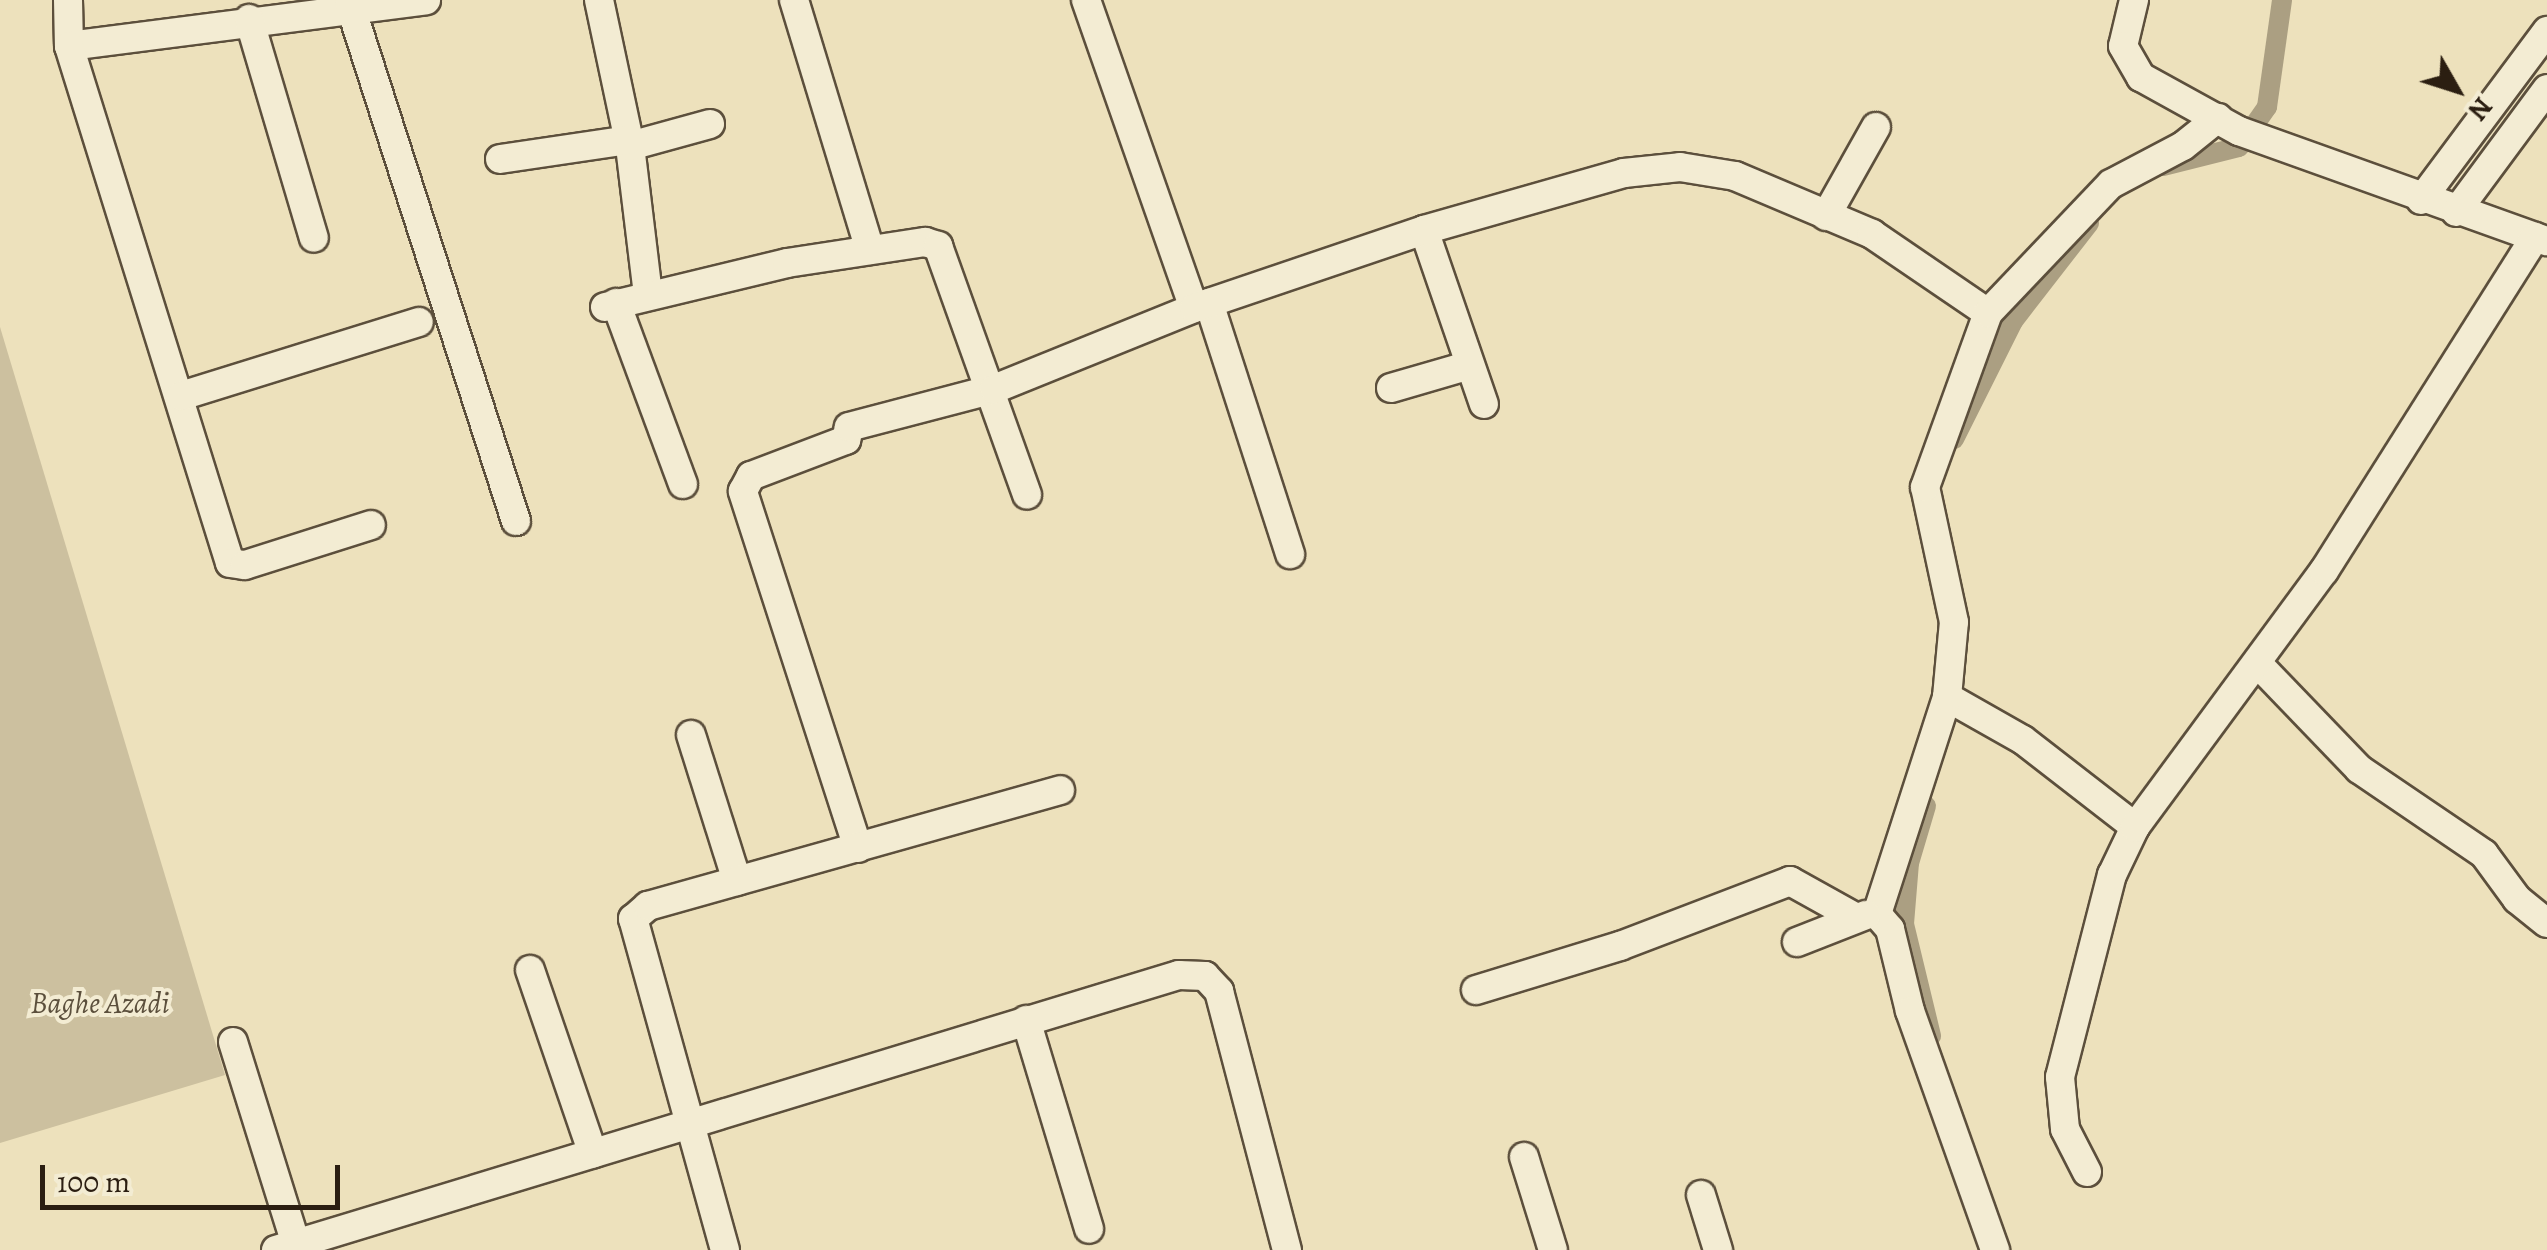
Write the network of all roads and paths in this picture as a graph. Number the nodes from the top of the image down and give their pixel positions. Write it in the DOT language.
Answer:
graph roads {
  1 [pos="68,0"];
  2 [pos="426,0"];
  3 [pos="794,0"];
  4 [pos="1086,0"];
  5 [pos="2134,0"];
  6 [pos="605,2"];
  7 [pos="350,5"];
  8 [pos="249,19"];
  9 [pos="2547,31"];
  10 [pos="70,46"];
  11 [pos="2547,89"];
  12 [pos="710,124"];
  13 [pos="1876,128"];
  14 [pos="2241,128"];
  15 [pos="629,143"];
  16 [pos="500,159"];
  17 [pos="2421,200"];
  18 [pos="2456,212"];
  19 [pos="1826,216"];
  20 [pos="1424,230"];
  21 [pos="314,238"];
  22 [pos="2541,239"];
  23 [pos="870,250"];
  24 [pos="648,296"];
  25 [pos="1201,305"];
  26 [pos="1988,313"];
  27 [pos="420,322"];
  28 [pos="1470,364"];
  29 [pos="994,388"];
  30 [pos="1391,388"];
  31 [pos="182,396"];
  32 [pos="1484,404"];
  33 [pos="683,484"];
  34 [pos="1027,495"];
  35 [pos="516,521"];
  36 [pos="371,525"];
  37 [pos="1290,554"];
  38 [pos="2260,666"];
  39 [pos="1956,702"];
  40 [pos="690,735"];
  41 [pos="1060,790"];
  42 [pos="2134,827"];
  43 [pos="858,848"];
  44 [pos="738,881"];
  45 [pos="1865,915"];
  46 [pos="2547,922"];
  47 [pos="1797,942"];
  48 [pos="530,970"];
  49 [pos="1476,990"];
  50 [pos="1026,1020"];
  51 [pos="232,1042"];
  52 [pos="688,1123"];
  53 [pos="594,1154"];
  54 [pos="1524,1157"];
  55 [pos="2087,1172"];
  56 [pos="1700,1195"];
  57 [pos="1089,1229"];
  58 [pos="286,1248"];
  59 [pos="725,1250"];
  60 [pos="1287,1250"];
  61 [pos="1553,1250"];
  62 [pos="1718,1250"];
  63 [pos="1995,1250"];
  1 -- 10 [label="street"];
  2 -- 7 [label="street"];
  3 -- 23 [label="street"];
  4 -- 25 [label="street"];
  5 -- 14 [label="street"];
  6 -- 15 [label="street"];
  7 -- 8 [label="street"];
  7 -- 35 [label="street"];
  8 -- 10 [label="street"];
  8 -- 21 [label="street"];
  9 -- 17 [label="street"];
  10 -- 31 [label="street"];
  11 -- 18 [label="street"];
  12 -- 15 [label="street"];
  13 -- 19 [label="street"];
  14 -- 17 [label="street"];
  14 -- 26 [label="street"];
  15 -- 16 [label="street"];
  15 -- 24 [label="street"];
  17 -- 18 [label="street"];
  18 -- 22 [label="street"];
  19 -- 20 [label="street"];
  19 -- 26 [label="street"];
  20 -- 25 [label="street"];
  20 -- 28 [label="street"];
  22 -- 38 [label="street"];
  23 -- 24 [label="street"];
  23 -- 29 [label="street"];
  24 -- 33 [label="street"];
  25 -- 29 [label="street"];
  25 -- 37 [label="street"];
  26 -- 39 [label="street"];
  27 -- 31 [label="street"];
  28 -- 30 [label="street"];
  28 -- 32 [label="street"];
  29 -- 34 [label="street"];
  29 -- 43 [label="street"];
  31 -- 36 [label="street"];
  38 -- 42 [label="street"];
  38 -- 46 [label="street"];
  39 -- 42 [label="street"];
  39 -- 45 [label="street"];
  40 -- 44 [label="street"];
  41 -- 43 [label="street"];
  42 -- 55 [label="street"];
  43 -- 44 [label="street"];
  44 -- 52 [label="street"];
  45 -- 47 [label="street"];
  45 -- 49 [label="street"];
  45 -- 63 [label="street"];
  48 -- 53 [label="street"];
  50 -- 52 [label="street"];
  50 -- 57 [label="street"];
  50 -- 60 [label="street"];
  51 -- 58 [label="street"];
  52 -- 53 [label="street"];
  52 -- 59 [label="street"];
  53 -- 58 [label="street"];
  54 -- 61 [label="street"];
  56 -- 62 [label="street"];
}
